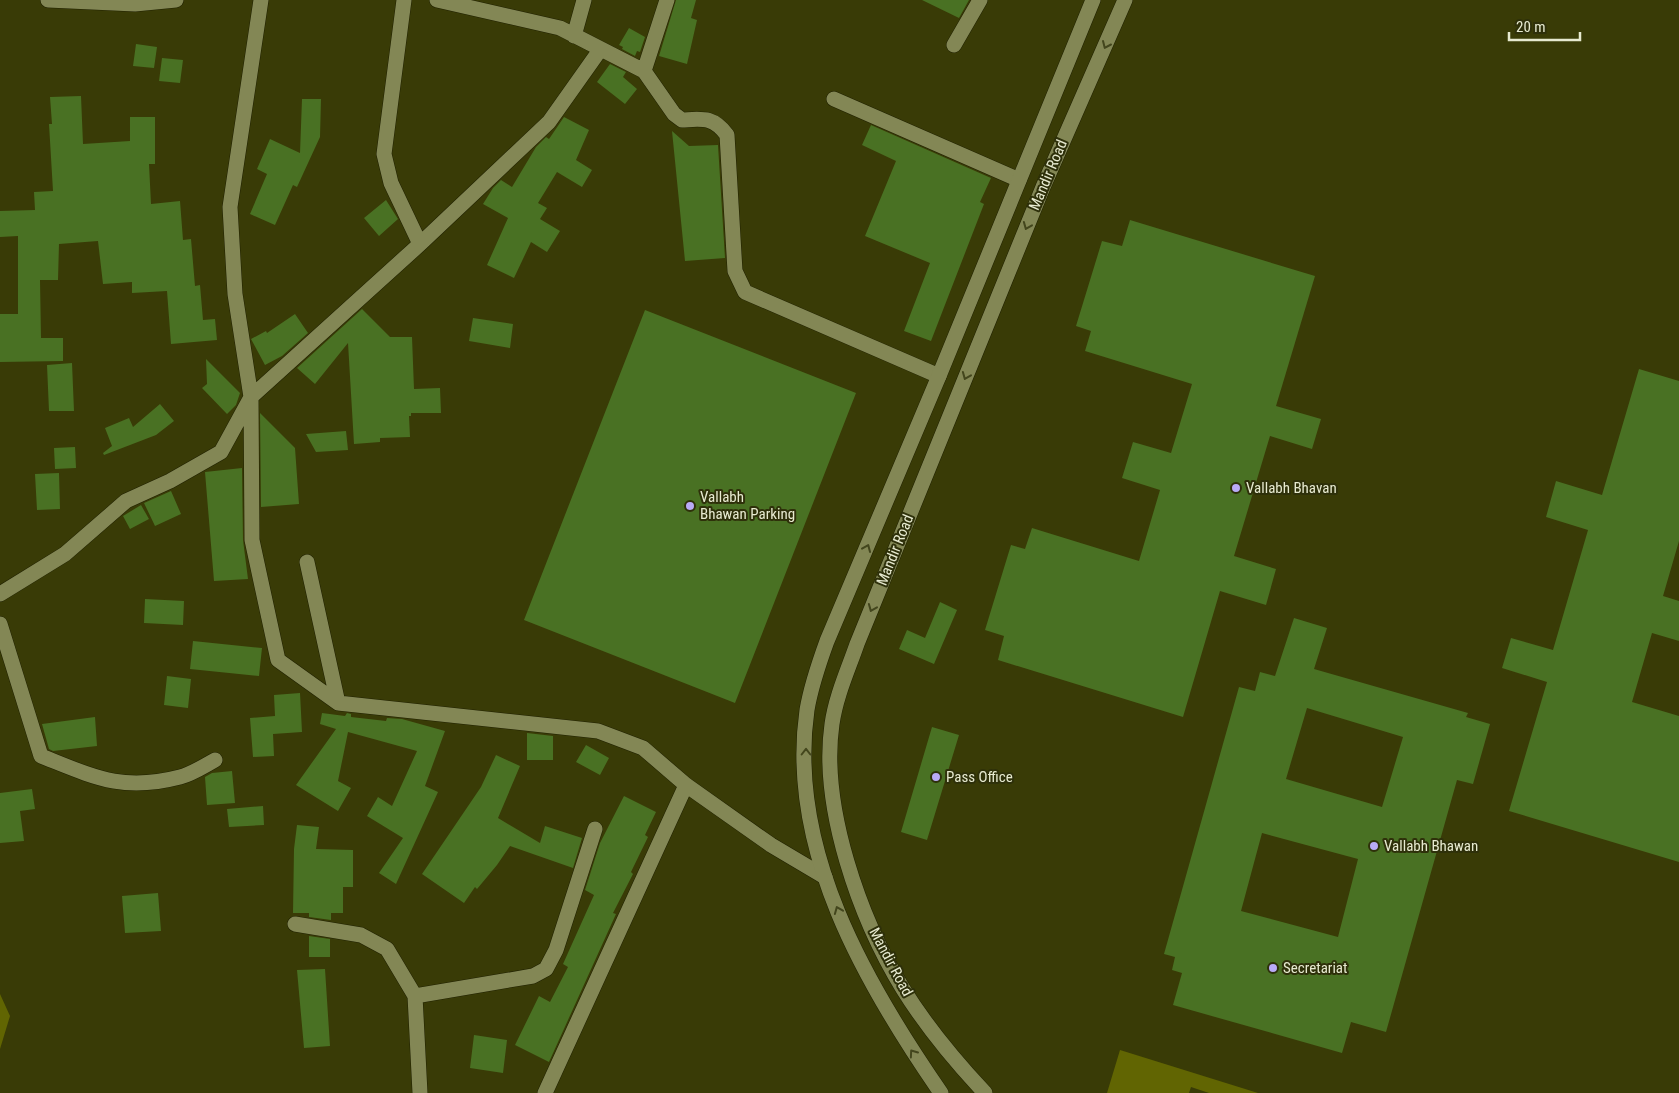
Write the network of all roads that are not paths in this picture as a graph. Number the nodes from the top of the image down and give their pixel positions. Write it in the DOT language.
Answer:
graph roads {
  1 [pos="48,0"];
  2 [pos="176,0"];
  3 [pos="261,0"];
  4 [pos="404,0"];
  5 [pos="437,0"];
  6 [pos="584,0"];
  7 [pos="667,0"];
  8 [pos="980,0"];
  9 [pos="1093,0"];
  10 [pos="1126,0"];
  11 [pos="574,36"];
  12 [pos="954,45"];
  13 [pos="600,50"];
  14 [pos="644,71"];
  15 [pos="834,99"];
  16 [pos="1019,180"];
  17 [pos="420,244"];
  18 [pos="939,376"];
  19 [pos="250,397"];
  20 [pos="306,562"];
  21 [pos="0,594"];
  22 [pos="0,624"];
  23 [pos="338,702"];
  24 [pos="215,760"];
  25 [pos="686,785"];
  26 [pos="595,829"];
  27 [pos="825,877"];
  28 [pos="295,924"];
  29 [pos="415,996"];
  30 [pos="420,1093"];
  31 [pos="544,1093"];
  32 [pos="941,1093"];
  33 [pos="985,1093"];
  1 -- 2 [label="street"];
  3 -- 19 [label="street"];
  4 -- 17 [label="street"];
  5 -- 11 [label="street"];
  6 -- 11 [label="street"];
  7 -- 14 [label="street"];
  8 -- 12 [label="street"];
  9 -- 16 [label="street, Mandir Road"];
  10 -- 33 [label="street, Mandir Road, one-way"];
  11 -- 13 [label="street"];
  13 -- 14 [label="street"];
  13 -- 17 [label="street"];
  14 -- 18 [label="street"];
  15 -- 16 [label="street"];
  16 -- 18 [label="street, Mandir Road"];
  17 -- 19 [label="street"];
  27 -- 18 [label="street, Mandir Road, one-way"];
  19 -- 21 [label="street"];
  19 -- 23 [label="street"];
  20 -- 23 [label="street"];
  22 -- 24 [label="street"];
  23 -- 25 [label="street"];
  25 -- 27 [label="street"];
  25 -- 31 [label="street"];
  26 -- 29 [label="street"];
  32 -- 27 [label="street, Mandir Road, one-way"];
  28 -- 29 [label="street"];
  29 -- 30 [label="street"];
}
